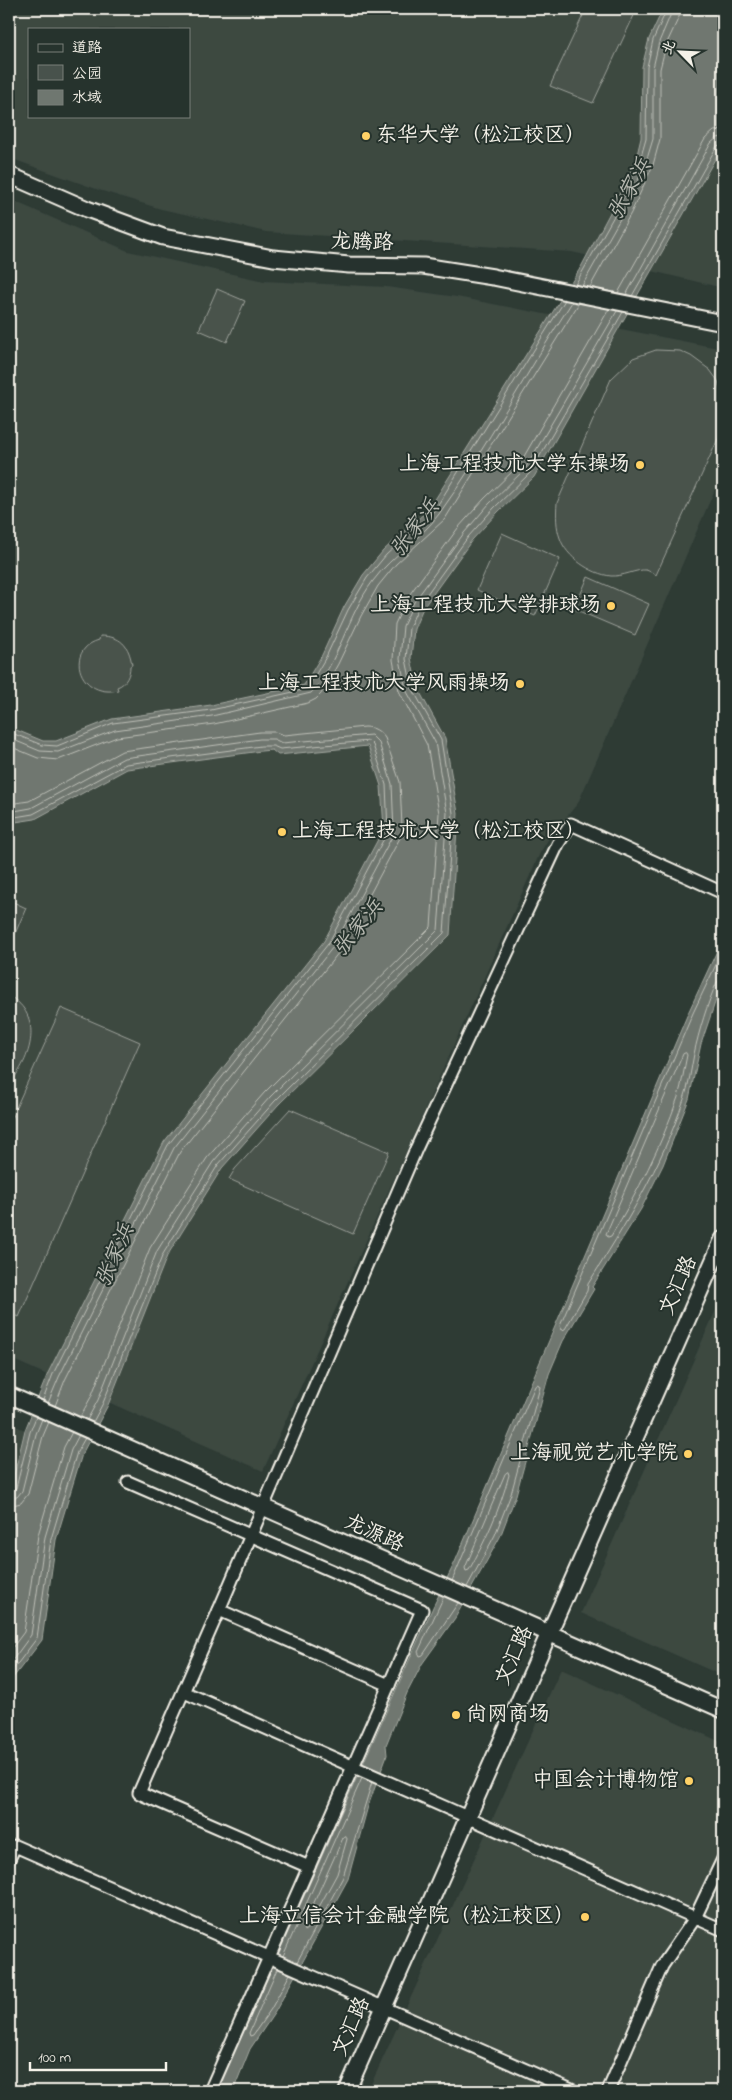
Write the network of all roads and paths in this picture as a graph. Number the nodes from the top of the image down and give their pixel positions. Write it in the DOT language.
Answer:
graph roads {
  1 [pos="9,175"];
  2 [pos="723,323"];
  3 [pos="723,893"];
  4 [pos="723,1239"];
  5 [pos="9,1395"];
  6 [pos="128,1482"];
  7 [pos="262,1507"];
  8 [pos="251,1536"];
  9 [pos="219,1610"];
  10 [pos="548,1633"];
  11 [pos="389,1685"];
  12 [pos="184,1692"];
  13 [pos="723,1710"];
  14 [pos="353,1767"];
  15 [pos="467,1817"];
  16 [pos="9,1859"];
  17 [pos="723,1859"];
  18 [pos="309,1867"];
  19 [pos="695,1918"];
  20 [pos="723,1930"];
  21 [pos="270,1956"];
  22 [pos="384,2006"];
  23 [pos="210,2091"];
  24 [pos="347,2091"];
  25 [pos="574,2091"];
  26 [pos="608,2091"];
  1 -- 2 [label="main road, 龙腾路"];
  3 -- 7 [label="street"];
  4 -- 10 [label="main road, 文汇路"];
  5 -- 7 [label="main road, 龙源路"];
  6 -- 8 [label="street"];
  7 -- 8 [label="street"];
  7 -- 10 [label="main road, 龙源路"];
  8 -- 9 [label="street"];
  8 -- 11 [label="street"];
  9 -- 11 [label="street"];
  9 -- 12 [label="street"];
  10 -- 13 [label="main road, 龙源路"];
  10 -- 15 [label="main road, 文汇路"];
  11 -- 14 [label="street"];
  12 -- 14 [label="street"];
  12 -- 18 [label="street"];
  14 -- 15 [label="street"];
  14 -- 18 [label="street"];
  15 -- 19 [label="street"];
  15 -- 22 [label="main road, 文汇路"];
  16 -- 21 [label="street"];
  17 -- 19 [label="street"];
  18 -- 21 [label="street"];
  19 -- 20 [label="street"];
  19 -- 26 [label="street"];
  21 -- 22 [label="street"];
  21 -- 23 [label="street"];
  22 -- 24 [label="main road, 文汇路"];
  22 -- 25 [label="street"];
}
